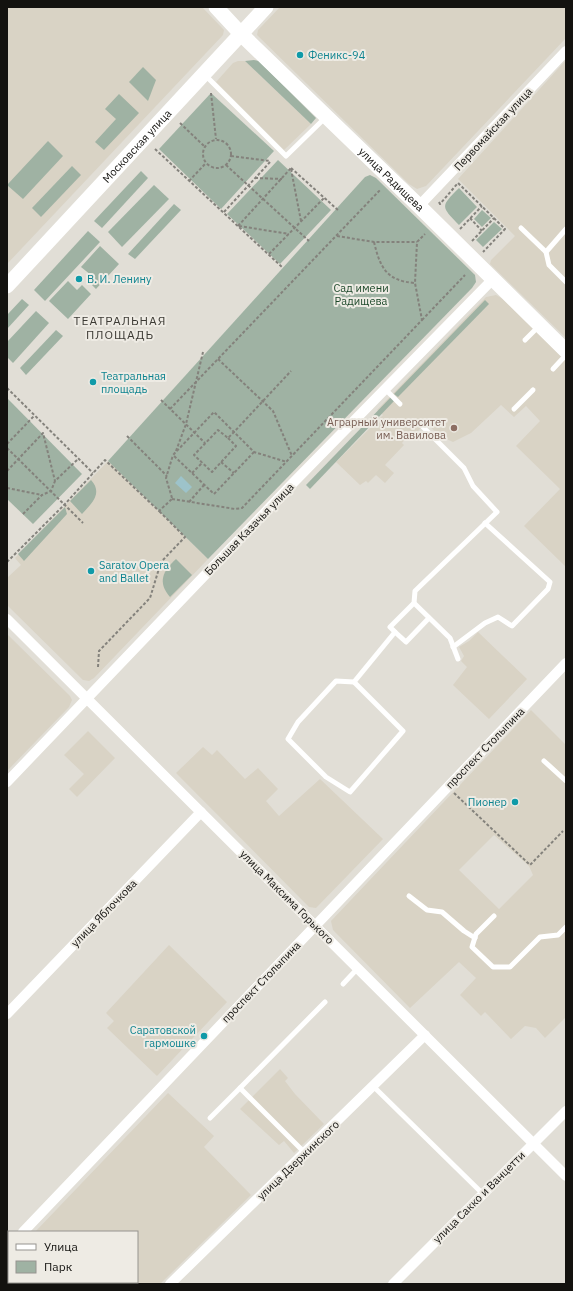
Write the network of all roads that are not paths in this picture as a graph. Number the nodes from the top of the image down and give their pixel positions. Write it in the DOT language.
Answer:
graph roads {
  1 [pos="216,7"];
  2 [pos="266,7"];
  3 [pos="241,34"];
  4 [pos="566,51"];
  5 [pos="205,74"];
  6 [pos="327,116"];
  7 [pos="419,206"];
  8 [pos="522,228"];
  9 [pos="566,229"];
  10 [pos="546,252"];
  11 [pos="493,279"];
  12 [pos="566,282"];
  13 [pos="7,286"];
  14 [pos="540,325"];
  15 [pos="525,340"];
  16 [pos="566,351"];
  17 [pos="566,355"];
  18 [pos="553,369"];
  19 [pos="385,389"];
  20 [pos="533,390"];
  21 [pos="400,404"];
  22 [pos="514,409"];
  23 [pos="420,424"];
  24 [pos="485,523"];
  25 [pos="414,604"];
  26 [pos="429,618"];
  27 [pos="7,619"];
  28 [pos="395,632"];
  29 [pos="453,647"];
  30 [pos="458,659"];
  31 [pos="566,663"];
  32 [pos="354,682"];
  33 [pos="88,698"];
  34 [pos="544,761"];
  35 [pos="7,782"];
  36 [pos="566,782"];
  37 [pos="201,812"];
  38 [pos="409,896"];
  39 [pos="494,916"];
  40 [pos="315,926"];
  41 [pos="566,927"];
  42 [pos="475,938"];
  43 [pos="358,968"];
  44 [pos="343,984"];
  45 [pos="325,1002"];
  46 [pos="7,1014"];
  47 [pos="425,1035"];
  48 [pos="374,1087"];
  49 [pos="240,1088"];
  50 [pos="566,1111"];
  51 [pos="210,1118"];
  52 [pos="533,1143"];
  53 [pos="305,1153"];
  54 [pos="566,1176"];
  55 [pos="483,1194"];
  56 [pos="24,1231"];
  57 [pos="170,1284"];
  58 [pos="393,1284"];
  1 -- 3 [label="street, улица Радищева"];
  2 -- 3 [label="street, Московская улица"];
  3 -- 5 [label="street, Московская улица"];
  3 -- 6 [label="street, улица Радищева"];
  4 -- 7 [label="street, Первомайская улица"];
  5 -- 6 [label="lane"];
  5 -- 13 [label="street, Московская улица"];
  6 -- 7 [label="street, улица Радищева"];
  7 -- 11 [label="street, улица Радищева"];
  8 -- 10 [label="lane"];
  9 -- 10 [label="lane"];
  10 -- 12 [label="lane"];
  11 -- 14 [label="street, улица Радищева"];
  11 -- 19 [label="street, Большая Казачья улица"];
  14 -- 15 [label="lane"];
  14 -- 16 [label="street, улица Радищева"];
  17 -- 18 [label="lane"];
  19 -- 21 [label="lane"];
  19 -- 33 [label="street, Большая Казачья улица"];
  20 -- 22 [label="lane"];
  23 -- 24 [label="lane"];
  24 -- 25 [label="lane"];
  24 -- 29 [label="lane"];
  25 -- 28 [label="lane"];
  25 -- 29 [label="lane"];
  26 -- 28 [label="lane"];
  27 -- 33 [label="street, улица Максима Горького"];
  28 -- 32 [label="lane"];
  29 -- 30 [label="lane"];
  31 -- 40 [label="street, проспект Столыпина"];
  32 -- 32 [label="lane"];
  33 -- 35 [label="street, Большая Казачья улица"];
  33 -- 37 [label="street, улица Максима Горького"];
  34 -- 36 [label="lane"];
  37 -- 40 [label="street, улица Максима Горького"];
  37 -- 46 [label="street, улица Яблочкова"];
  38 -- 42 [label="lane"];
  39 -- 42 [label="lane"];
  40 -- 43 [label="street, улица Максима Горького"];
  40 -- 56 [label="street, проспект Столыпина"];
  41 -- 42 [label="lane"];
  43 -- 44 [label="lane"];
  43 -- 47 [label="street, улица Максима Горького"];
  45 -- 49 [label="lane"];
  47 -- 48 [label="street, улица Дзержинского"];
  47 -- 52 [label="street, улица Максима Горького"];
  48 -- 53 [label="street, улица Дзержинского"];
  48 -- 55 [label="lane"];
  49 -- 51 [label="lane"];
  49 -- 53 [label="lane"];
  50 -- 52 [label="street, улица Сакко и Ванцетти"];
  52 -- 54 [label="street, улица Максима Горького"];
  52 -- 55 [label="street, улица Сакко и Ванцетти"];
  53 -- 57 [label="street, улица Дзержинского"];
  55 -- 58 [label="street, улица Сакко и Ванцетти"];
}
